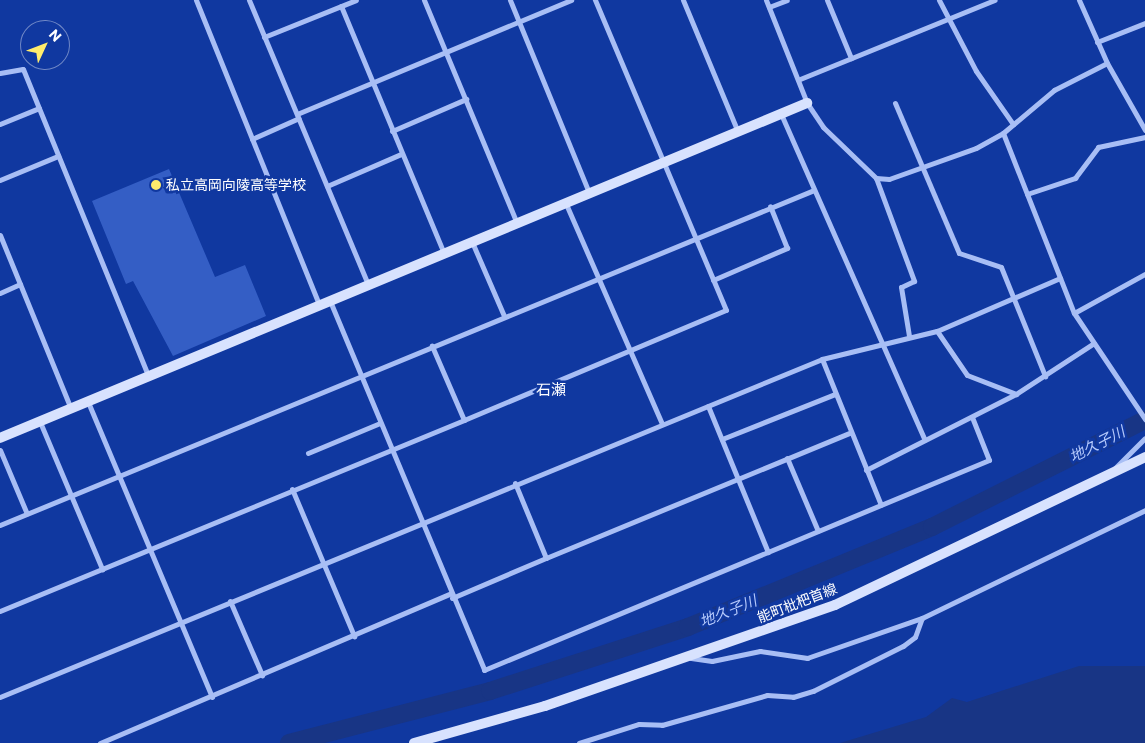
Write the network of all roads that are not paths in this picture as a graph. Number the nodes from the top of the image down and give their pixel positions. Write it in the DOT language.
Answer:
graph roads {
  1 [pos="196,0"];
  2 [pos="249,0"];
  3 [pos="356,0"];
  4 [pos="424,0"];
  5 [pos="510,0"];
  6 [pos="571,0"];
  7 [pos="595,0"];
  8 [pos="682,0"];
  9 [pos="766,0"];
  10 [pos="787,0"];
  11 [pos="827,0"];
  12 [pos="939,0"];
  13 [pos="995,0"];
  14 [pos="1079,0"];
  15 [pos="341,6"];
  16 [pos="769,7"];
  17 [pos="947,20"];
  18 [pos="519,22"];
  19 [pos="1145,23"];
  20 [pos="264,37"];
  21 [pos="1097,42"];
  22 [pos="447,52"];
  23 [pos="851,58"];
  24 [pos="1107,63"];
  25 [pos="0,73"];
  26 [pos="800,79"];
  27 [pos="371,82"];
  28 [pos="466,99"];
  29 [pos="807,103"];
  30 [pos="895,103"];
  31 [pos="39,108"];
  32 [pos="781,114"];
  33 [pos="298,116"];
  34 [pos="0,124"];
  35 [pos="1013,124"];
  36 [pos="1145,130"];
  37 [pos="392,131"];
  38 [pos="738,132"];
  39 [pos="1003,133"];
  40 [pos="1145,137"];
  41 [pos="252,139"];
  42 [pos="401,154"];
  43 [pos="58,156"];
  44 [pos="663,163"];
  45 [pos="923,166"];
  46 [pos="876,178"];
  47 [pos="0,180"];
  48 [pos="327,186"];
  49 [pos="814,190"];
  50 [pos="589,193"];
  51 [pos="1027,194"];
  52 [pos="566,204"];
  53 [pos="770,206"];
  54 [pos="517,224"];
  55 [pos="0,235"];
  56 [pos="694,237"];
  57 [pos="472,242"];
  58 [pos="444,254"];
  59 [pos="1145,274"];
  60 [pos="598,277"];
  61 [pos="1060,278"];
  62 [pos="713,280"];
  63 [pos="20,284"];
  64 [pos="368,285"];
  65 [pos="0,293"];
  66 [pos="1015,298"];
  67 [pos="330,301"];
  68 [pos="319,305"];
  69 [pos="1074,313"];
  70 [pos="504,316"];
  71 [pos="937,331"];
  72 [pos="909,336"];
  73 [pos="882,343"];
  74 [pos="1094,343"];
  75 [pos="432,346"];
  76 [pos="630,349"];
  77 [pos="822,359"];
  78 [pos="359,375"];
  79 [pos="1045,376"];
  80 [pos="149,377"];
  81 [pos="835,394"];
  82 [pos="1016,394"];
  83 [pos="88,402"];
  84 [pos="708,406"];
  85 [pos="71,409"];
  86 [pos="972,417"];
  87 [pos="1145,419"];
  88 [pos="464,420"];
  89 [pos="40,422"];
  90 [pos="380,423"];
  91 [pos="662,424"];
  92 [pos="850,433"];
  93 [pos="0,438"];
  94 [pos="1145,438"];
  95 [pos="722,439"];
  96 [pos="925,440"];
  97 [pos="391,449"];
  98 [pos="0,450"];
  99 [pos="308,453"];
  100 [pos="787,458"];
  101 [pos="1145,458"];
  102 [pos="866,470"];
  103 [pos="119,476"];
  104 [pos="1106,477"];
  105 [pos="738,480"];
  106 [pos="514,483"];
  107 [pos="292,489"];
  108 [pos="71,496"];
  109 [pos="881,504"];
  110 [pos="1145,510"];
  111 [pos="27,514"];
  112 [pos="421,522"];
  113 [pos="0,525"];
  114 [pos="818,531"];
  115 [pos="151,549"];
  116 [pos="768,552"];
  117 [pos="546,558"];
  118 [pos="324,562"];
  119 [pos="102,569"];
  120 [pos="451,596"];
  121 [pos="230,602"];
  122 [pos="0,610"];
  123 [pos="922,618"];
  124 [pos="180,622"];
  125 [pos="354,636"];
  126 [pos="690,658"];
  127 [pos="262,675"];
  128 [pos="212,696"];
  129 [pos="0,697"];
  130 [pos="100,743"];
  131 [pos="414,743"];
  132 [pos="578,743"];
  1 -- 41 [label="street"];
  2 -- 20 [label="street"];
  3 -- 15 [label="street"];
  4 -- 22 [label="street"];
  5 -- 18 [label="street"];
  6 -- 18 [label="street"];
  7 -- 44 [label="street"];
  8 -- 38 [label="street"];
  9 -- 16 [label="street"];
  10 -- 16 [label="street"];
  11 -- 23 [label="street"];
  12 -- 17 [label="street"];
  13 -- 17 [label="street"];
  14 -- 21 [label="street"];
  15 -- 20 [label="street"];
  15 -- 27 [label="street"];
  16 -- 26 [label="street"];
  17 -- 23 [label="street"];
  17 -- 35 [label="street"];
  18 -- 22 [label="street"];
  18 -- 50 [label="street"];
  19 -- 21 [label="street"];
  20 -- 33 [label="street"];
  21 -- 24 [label="street"];
  22 -- 27 [label="street"];
  22 -- 28 [label="street"];
  23 -- 26 [label="street"];
  24 -- 35 [label="street"];
  24 -- 36 [label="street"];
  25 -- 31 [label="street"];
  26 -- 29 [label="street"];
  27 -- 33 [label="street"];
  27 -- 37 [label="street"];
  28 -- 37 [label="street"];
  28 -- 54 [label="street"];
  29 -- 32 [label="street"];
  29 -- 46 [label="street"];
  30 -- 45 [label="street"];
  31 -- 34 [label="street"];
  31 -- 43 [label="street"];
  32 -- 38 [label="street"];
  32 -- 49 [label="street"];
  33 -- 41 [label="street"];
  33 -- 48 [label="street"];
  35 -- 39 [label="street"];
  37 -- 42 [label="street"];
  38 -- 44 [label="street"];
  39 -- 45 [label="street"];
  39 -- 51 [label="street"];
  40 -- 51 [label="street"];
  41 -- 68 [label="street"];
  42 -- 48 [label="street"];
  42 -- 58 [label="street"];
  43 -- 47 [label="street"];
  43 -- 80 [label="street"];
  44 -- 50 [label="street"];
  44 -- 56 [label="street"];
  45 -- 46 [label="street"];
  45 -- 66 [label="street"];
  46 -- 72 [label="street"];
  48 -- 64 [label="street"];
  49 -- 53 [label="street"];
  49 -- 73 [label="street"];
  50 -- 52 [label="street"];
  51 -- 61 [label="street"];
  52 -- 54 [label="street"];
  52 -- 60 [label="street"];
  53 -- 56 [label="street"];
  53 -- 62 [label="street"];
  54 -- 57 [label="street"];
  55 -- 63 [label="street"];
  56 -- 60 [label="street"];
  56 -- 62 [label="street"];
  57 -- 58 [label="street"];
  57 -- 70 [label="street"];
  58 -- 64 [label="street"];
  59 -- 69 [label="street"];
  60 -- 70 [label="street"];
  60 -- 76 [label="street"];
  61 -- 66 [label="street"];
  61 -- 69 [label="street"];
  62 -- 76 [label="street"];
  63 -- 65 [label="street"];
  63 -- 85 [label="street"];
  64 -- 67 [label="street"];
  66 -- 71 [label="street"];
  66 -- 79 [label="street"];
  67 -- 68 [label="street"];
  67 -- 78 [label="street"];
  68 -- 80 [label="street"];
  69 -- 74 [label="street"];
  70 -- 75 [label="street"];
  71 -- 72 [label="street"];
  71 -- 82 [label="street"];
  72 -- 73 [label="street"];
  73 -- 77 [label="street"];
  73 -- 96 [label="street"];
  74 -- 79 [label="street"];
  74 -- 87 [label="street"];
  75 -- 78 [label="street"];
  75 -- 88 [label="street"];
  76 -- 88 [label="street"];
  76 -- 91 [label="street"];
  77 -- 81 [label="street"];
  77 -- 84 [label="street"];
  78 -- 90 [label="street"];
  78 -- 103 [label="street"];
  79 -- 82 [label="street"];
  80 -- 83 [label="street"];
  81 -- 92 [label="street"];
  81 -- 95 [label="street"];
  82 -- 86 [label="street"];
  83 -- 85 [label="street"];
  83 -- 103 [label="street"];
  84 -- 91 [label="street"];
  84 -- 95 [label="street"];
  85 -- 89 [label="street"];
  86 -- 96 [label="street"];
  86 -- 109 [label="street"];
  88 -- 97 [label="street"];
  89 -- 93 [label="street"];
  89 -- 108 [label="street"];
  90 -- 97 [label="street"];
  90 -- 99 [label="street"];
  91 -- 106 [label="street"];
  92 -- 100 [label="street"];
  92 -- 102 [label="street"];
  94 -- 104 [label="street"];
  95 -- 105 [label="street"];
  96 -- 102 [label="street"];
  97 -- 107 [label="street"];
  97 -- 112 [label="street"];
  98 -- 111 [label="street"];
  100 -- 105 [label="street"];
  100 -- 114 [label="street"];
  101 -- 104 [label="street, 能町枇杷首線"];
  102 -- 109 [label="street"];
  103 -- 108 [label="street"];
  103 -- 115 [label="street"];
  104 -- 126 [label="street, 能町枇杷首線"];
  105 -- 116 [label="street"];
  105 -- 117 [label="street"];
  106 -- 112 [label="street"];
  106 -- 117 [label="street"];
  107 -- 115 [label="street"];
  107 -- 118 [label="street"];
  108 -- 111 [label="street"];
  108 -- 119 [label="street"];
  109 -- 114 [label="street"];
  110 -- 123 [label="street"];
  111 -- 113 [label="street"];
  112 -- 118 [label="street"];
  112 -- 120 [label="street"];
  114 -- 116 [label="street"];
  115 -- 119 [label="street"];
  115 -- 124 [label="street"];
  116 -- 120 [label="street"];
  117 -- 120 [label="street"];
  118 -- 121 [label="street"];
  118 -- 125 [label="street"];
  119 -- 122 [label="street"];
  120 -- 125 [label="street"];
  121 -- 124 [label="street"];
  121 -- 127 [label="street"];
  123 -- 126 [label="street"];
  123 -- 132 [label="street"];
  124 -- 128 [label="street"];
  124 -- 129 [label="street"];
  125 -- 127 [label="street"];
  126 -- 131 [label="street, 能町枇杷首線"];
  127 -- 128 [label="street"];
  128 -- 130 [label="street"];
}
